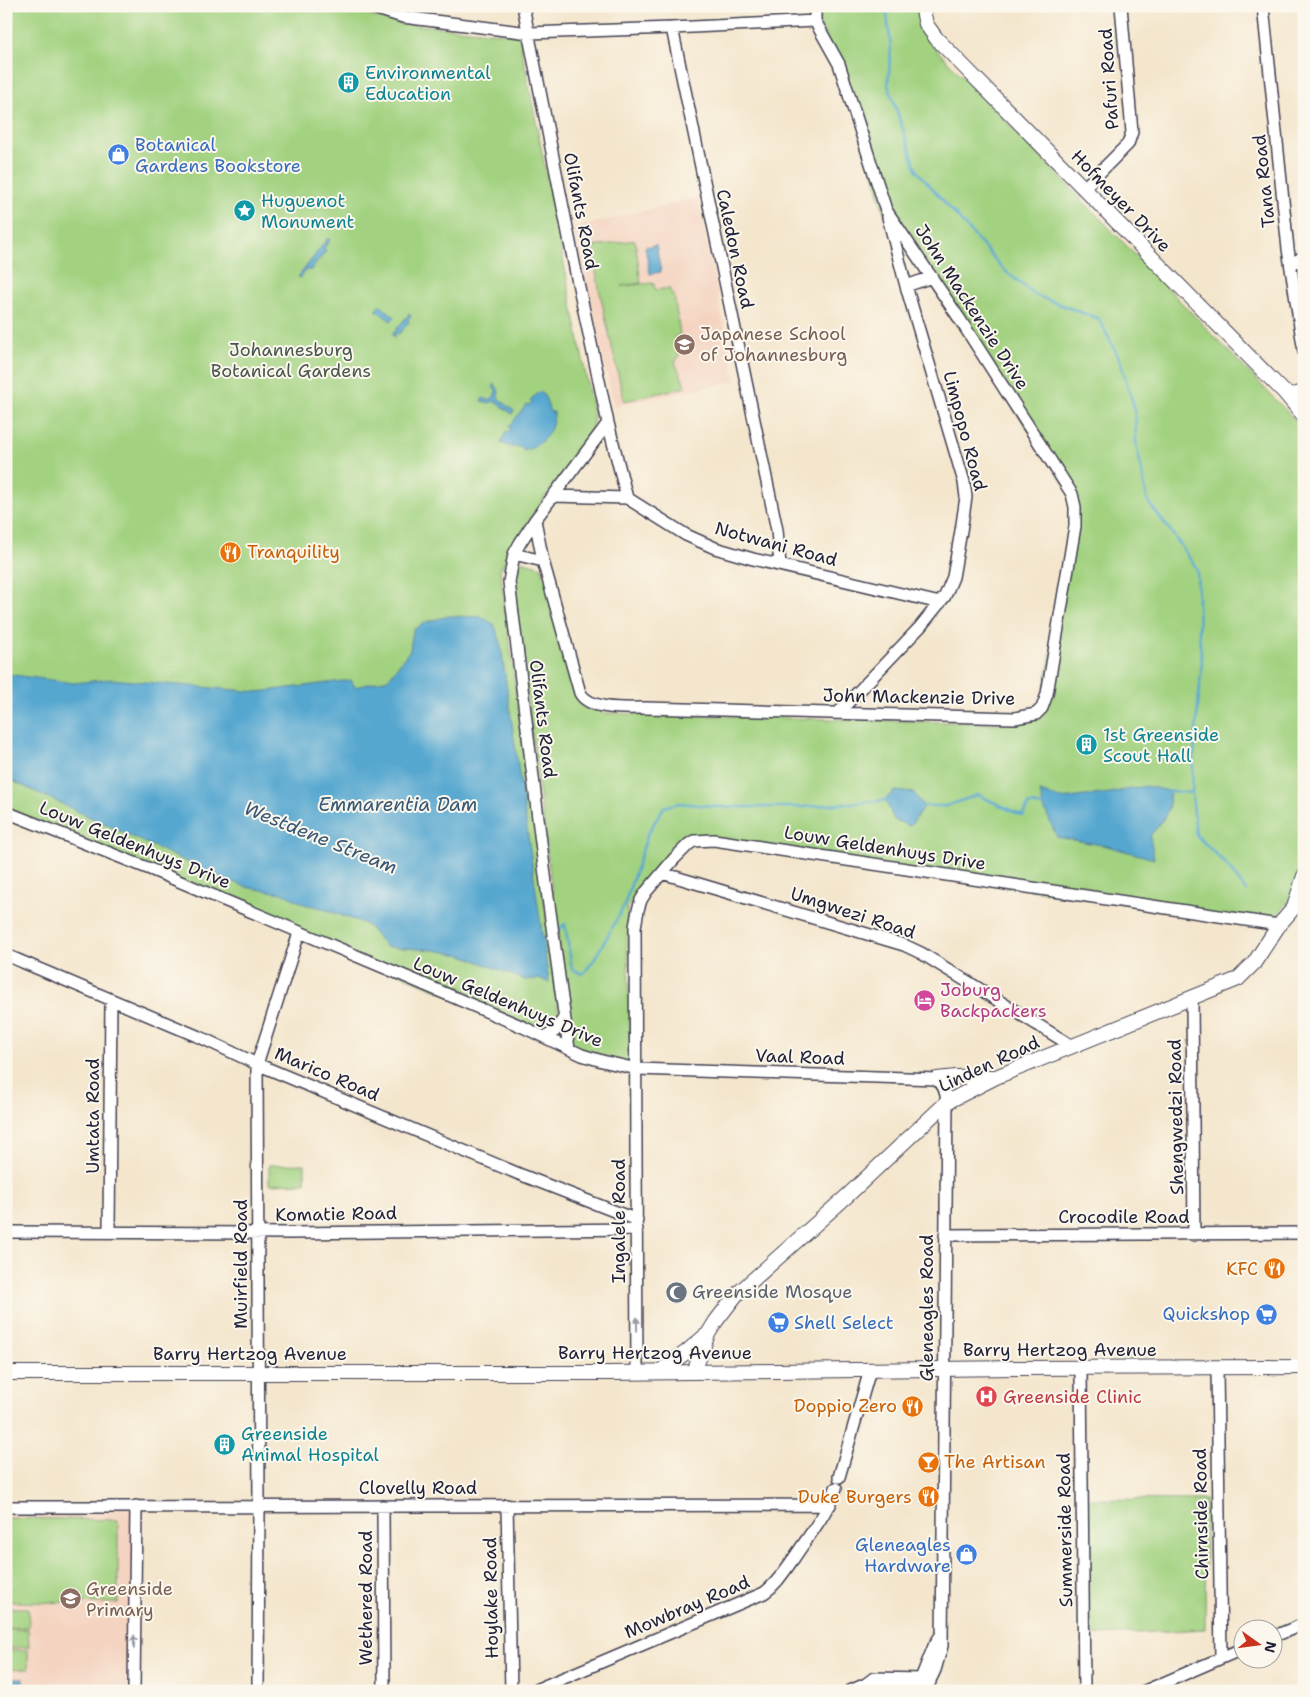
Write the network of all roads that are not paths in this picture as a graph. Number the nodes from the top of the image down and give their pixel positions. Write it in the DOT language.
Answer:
graph roads {
  1 [pos="523,6"];
  2 [pos="815,6"];
  3 [pos="922,6"];
  4 [pos="1121,6"];
  5 [pos="1263,6"];
  6 [pos="369,7"];
  7 [pos="815,21"];
  8 [pos="672,28"];
  9 [pos="529,33"];
  10 [pos="1083,189"];
  11 [pos="886,210"];
  12 [pos="1304,256"];
  13 [pos="1291,265"];
  14 [pos="932,277"];
  15 [pos="906,286"];
  16 [pos="1304,352"];
  17 [pos="1284,392"];
  18 [pos="1304,392"];
  19 [pos="1304,416"];
  20 [pos="608,423"];
  21 [pos="553,496"];
  22 [pos="627,498"];
  23 [pos="535,520"];
  24 [pos="514,554"];
  25 [pos="543,561"];
  26 [pos="780,565"];
  27 [pos="940,603"];
  28 [pos="839,712"];
  29 [pos="6,812"];
  30 [pos="662,873"];
  31 [pos="1304,876"];
  32 [pos="1301,900"];
  33 [pos="1279,926"];
  34 [pos="299,933"];
  35 [pos="6,955"];
  36 [pos="1192,998"];
  37 [pos="110,1000"];
  38 [pos="564,1018"];
  39 [pos="546,1037"];
  40 [pos="1072,1046"];
  41 [pos="569,1049"];
  42 [pos="257,1064"];
  43 [pos="636,1068"];
  44 [pos="996,1077"];
  45 [pos="937,1079"];
  46 [pos="947,1102"];
  47 [pos="637,1224"];
  48 [pos="6,1232"];
  49 [pos="110,1232"];
  50 [pos="258,1232"];
  51 [pos="1304,1233"];
  52 [pos="1194,1235"];
  53 [pos="945,1236"];
  54 [pos="708,1334"];
  55 [pos="1303,1367"];
  56 [pos="1081,1369"];
  57 [pos="1217,1369"];
  58 [pos="870,1370"];
  59 [pos="945,1370"];
  60 [pos="658,1372"];
  61 [pos="694,1372"];
  62 [pos="6,1373"];
  63 [pos="258,1373"];
  64 [pos="637,1373"];
  65 [pos="830,1504"];
  66 [pos="507,1505"];
  67 [pos="136,1506"];
  68 [pos="259,1506"];
  69 [pos="383,1506"];
  70 [pos="6,1507"];
  71 [pos="1304,1624"];
  72 [pos="1282,1633"];
  73 [pos="1232,1653"];
  74 [pos="1221,1658"];
  75 [pos="866,1684"];
  76 [pos="921,1687"];
  77 [pos="894,1688"];
  78 [pos="134,1691"];
  79 [pos="258,1691"];
  80 [pos="384,1691"];
  81 [pos="511,1691"];
  82 [pos="533,1691"];
  83 [pos="850,1691"];
  84 [pos="1084,1691"];
  85 [pos="1145,1691"];
  1 -- 9 [label="street, Olifants Road"];
  2 -- 7 [label="street, John Mackenzie Drive"];
  3 -- 10 [label="main road, Hofmeyer Drive"];
  4 -- 10 [label="street, Pafuri Road"];
  5 -- 13 [label="street, Tana Road"];
  6 -- 9 [label="street"];
  7 -- 8 [label="street"];
  7 -- 11 [label="street, John Mackenzie Drive"];
  8 -- 9 [label="street"];
  8 -- 26 [label="street, Caledon Road"];
  9 -- 20 [label="street, Olifants Road"];
  10 -- 17 [label="main road, Hofmeyer Drive"];
  11 -- 14 [label="street, John Mackenzie Drive"];
  11 -- 15 [label="street, Limpopo Road"];
  12 -- 13 [label="street"];
  13 -- 16 [label="street, Tana Road"];
  14 -- 15 [label="street"];
  14 -- 28 [label="street, John Mackenzie Drive"];
  15 -- 27 [label="street, Limpopo Road"];
  17 -- 18 [label="main road"];
  17 -- 19 [label="main road, Hofmeyer Drive"];
  20 -- 21 [label="street, Olifants Road"];
  20 -- 22 [label="street, Olifants Road"];
  21 -- 22 [label="street"];
  21 -- 23 [label="street, Olifants Road"];
  22 -- 26 [label="street, Notwani Road"];
  23 -- 24 [label="street, Olifants Road"];
  23 -- 25 [label="street, John Mackenzie Drive"];
  24 -- 25 [label="street"];
  24 -- 38 [label="street, Olifants Road"];
  25 -- 28 [label="street, John Mackenzie Drive"];
  26 -- 27 [label="street, Notwani Road"];
  27 -- 28 [label="street, Limpopo Road"];
  29 -- 34 [label="street, Louw Geldenhuys Drive"];
  30 -- 33 [label="street, Louw Geldenhuys Drive"];
  30 -- 40 [label="street, Umgwezi Road"];
  30 -- 43 [label="street, Louw Geldenhuys Drive"];
  31 -- 32 [label="main road"];
  32 -- 33 [label="main road, Linden Road"];
  33 -- 36 [label="main road, Linden Road"];
  34 -- 39 [label="street, Louw Geldenhuys Drive"];
  34 -- 42 [label="street, Muirfield Road"];
  35 -- 37 [label="street, Marico Road"];
  36 -- 40 [label="main road, Linden Road"];
  36 -- 52 [label="street, Shengwedzi Road"];
  37 -- 42 [label="street, Marico Road"];
  37 -- 49 [label="street, Umtata Road"];
  38 -- 39 [label="street"];
  38 -- 41 [label="street, Olifants Road"];
  39 -- 41 [label="street, Louw Geldenhuys Drive"];
  40 -- 44 [label="main road, Linden Road"];
  41 -- 43 [label="street, Louw Geldenhuys Drive"];
  42 -- 47 [label="street, Marico Road"];
  42 -- 50 [label="street, Muirfield Road"];
  43 -- 45 [label="street, Vaal Road"];
  43 -- 47 [label="street, Ingalele Road"];
  44 -- 45 [label="main road"];
  44 -- 46 [label="main road, Linden Road"];
  45 -- 46 [label="street"];
  46 -- 53 [label="street, Gleneagles Road"];
  46 -- 54 [label="main road, Linden Road"];
  47 -- 50 [label="street, Komatie Road"];
  64 -- 47 [label="street, Ingalele Road, one-way"];
  48 -- 49 [label="street, Komatie Road"];
  49 -- 50 [label="street, Komatie Road"];
  50 -- 63 [label="street, Muirfield Road"];
  51 -- 52 [label="street, Crocodile Road"];
  52 -- 53 [label="street, Crocodile Road"];
  53 -- 59 [label="street, Gleneagles Road"];
  54 -- 60 [label="main road"];
  54 -- 61 [label="main road, Linden Road"];
  55 -- 57 [label="main road, Barry Hertzog Avenue"];
  56 -- 57 [label="main road, Barry Hertzog Avenue"];
  56 -- 59 [label="main road, Barry Hertzog Avenue"];
  56 -- 84 [label="street, Summerside Road"];
  57 -- 74 [label="street, Chirnside Road"];
  58 -- 59 [label="main road, Barry Hertzog Avenue"];
  58 -- 61 [label="main road, Barry Hertzog Avenue"];
  58 -- 65 [label="street, Mowbray Road"];
  59 -- 76 [label="street, Gleneagles Road"];
  60 -- 61 [label="main road, Barry Hertzog Avenue"];
  60 -- 64 [label="main road, Barry Hertzog Avenue"];
  62 -- 63 [label="main road, Barry Hertzog Avenue"];
  63 -- 64 [label="main road, Barry Hertzog Avenue"];
  63 -- 68 [label="street, Muirfield Road"];
  65 -- 66 [label="street, Clovelly Road"];
  65 -- 82 [label="street, Mowbray Road"];
  66 -- 69 [label="street, Clovelly Road"];
  66 -- 81 [label="street, Hoylake Road"];
  67 -- 68 [label="street, Clovelly Road"];
  67 -- 70 [label="street, Clovelly Road"];
  78 -- 67 [label="street, one-way"];
  68 -- 69 [label="street, Clovelly Road"];
  68 -- 79 [label="street, Muirfield Road"];
  69 -- 80 [label="street, Wethered Road"];
  71 -- 72 [label="street"];
  73 -- 74 [label="street"];
  74 -- 85 [label="street"];
  75 -- 76 [label="street"];
  75 -- 77 [label="street"];
  75 -- 83 [label="street"];
  76 -- 77 [label="street"];
}
